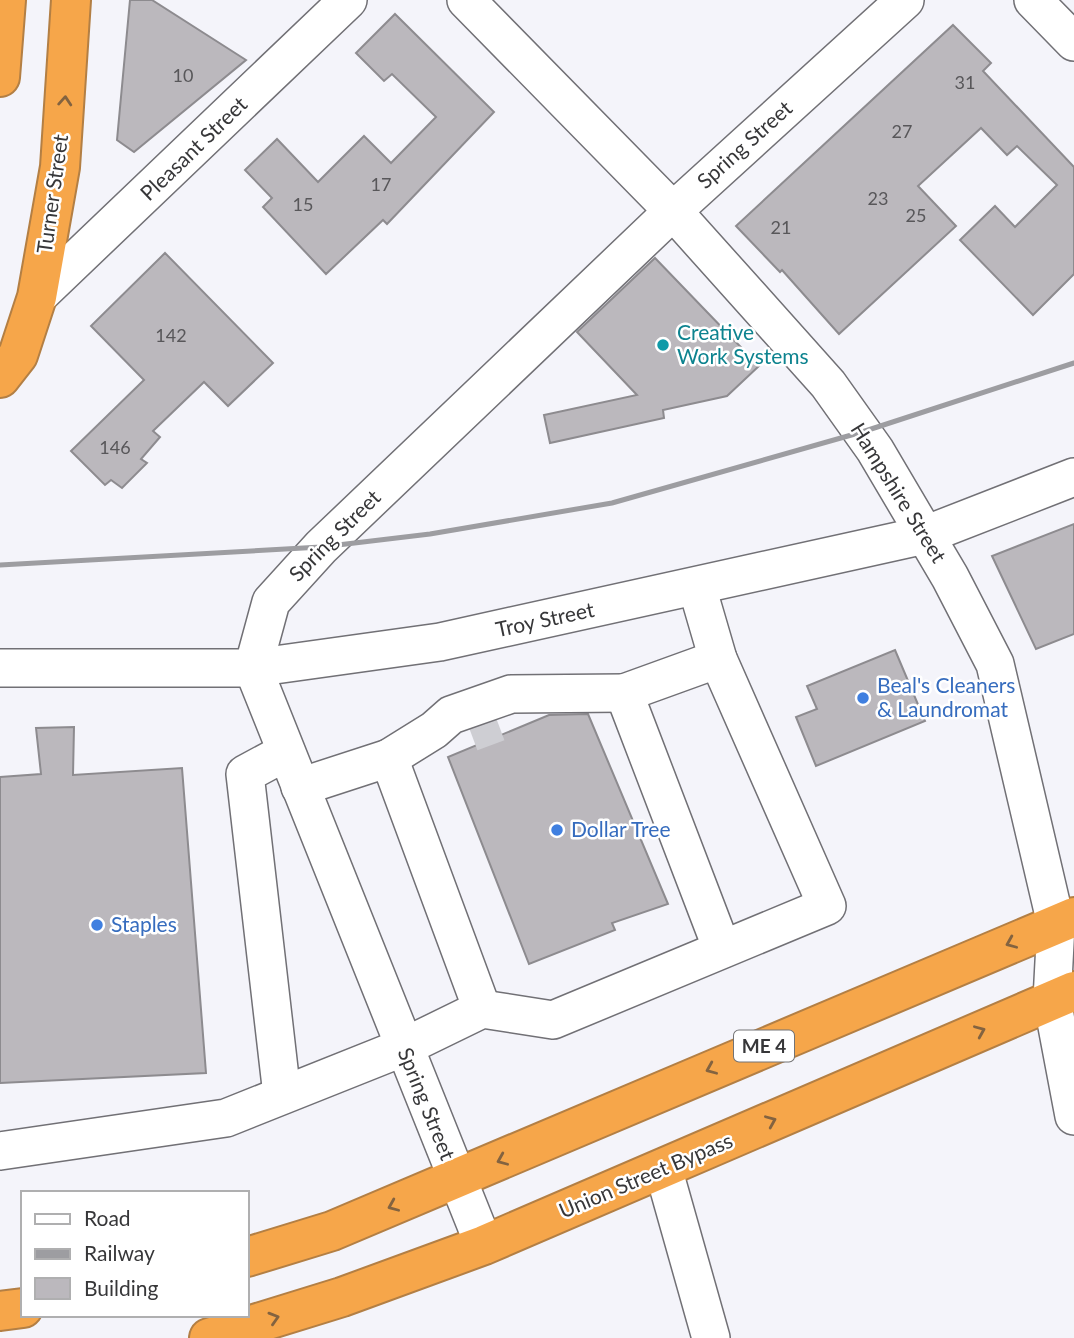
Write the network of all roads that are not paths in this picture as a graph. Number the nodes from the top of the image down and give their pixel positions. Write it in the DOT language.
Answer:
graph roads {
  1 [pos="6,0"];
  2 [pos="71,0"];
  3 [pos="348,0"];
  4 [pos="466,0"];
  5 [pos="905,0"];
  6 [pos="1033,0"];
  7 [pos="1074,41"];
  8 [pos="0,76"];
  9 [pos="673,211"];
  10 [pos="37,297"];
  11 [pos="0,379"];
  12 [pos="1074,477"];
  13 [pos="925,535"];
  14 [pos="697,587"];
  15 [pos="718,659"];
  16 [pos="0,668"];
  17 [pos="253,668"];
  18 [pos="624,693"];
  19 [pos="535,695"];
  20 [pos="434,730"];
  21 [pos="286,752"];
  22 [pos="389,758"];
  23 [pos="300,787"];
  24 [pos="1065,921"];
  25 [pos="722,949"];
  26 [pos="1063,995"];
  27 [pos="482,1009"];
  28 [pos="404,1047"];
  29 [pos="282,1095"];
  30 [pos="1074,1116"];
  31 [pos="0,1152"];
  32 [pos="663,1168"];
  33 [pos="456,1180"];
  34 [pos="484,1245"];
  35 [pos="248,1257"];
  36 [pos="21,1308"];
  37 [pos="0,1311"];
  38 [pos="209,1338"];
  39 [pos="711,1338"];
  1 -- 8 [label="highway"];
  10 -- 2 [label="highway, Turner Street, one-way"];
  3 -- 10 [label="street, Pleasant Street"];
  4 -- 9 [label="street, Hampshire Street"];
  5 -- 9 [label="street, Spring Street"];
  6 -- 7 [label="street"];
  9 -- 13 [label="street, Hampshire Street"];
  9 -- 17 [label="street, Spring Street"];
  10 -- 11 [label="highway, Turner Street"];
  12 -- 13 [label="street, Troy Street"];
  13 -- 14 [label="street, Troy Street"];
  13 -- 24 [label="street, Hampshire Street"];
  14 -- 15 [label="street"];
  14 -- 17 [label="street, Troy Street"];
  15 -- 18 [label="street"];
  15 -- 25 [label="street"];
  16 -- 17 [label="street, Troy Street"];
  17 -- 21 [label="street, Spring Street"];
  18 -- 19 [label="street"];
  18 -- 25 [label="street"];
  19 -- 20 [label="street"];
  19 -- 20 [label="street"];
  20 -- 22 [label="street"];
  21 -- 23 [label="street, Spring Street"];
  21 -- 29 [label="street"];
  22 -- 23 [label="street"];
  22 -- 27 [label="street"];
  23 -- 28 [label="street, Spring Street"];
  24 -- 26 [label="street, Hampshire Street"];
  24 -- 33 [label="highway, ME 4, one-way"];
  25 -- 27 [label="street"];
  26 -- 30 [label="street, Hampshire Street"];
  32 -- 26 [label="highway, Union Street Bypass, one-way"];
  27 -- 28 [label="street"];
  28 -- 29 [label="street"];
  28 -- 33 [label="street, Spring Street"];
  29 -- 31 [label="street"];
  32 -- 34 [label="highway, Union Street Bypass"];
  32 -- 39 [label="street"];
  33 -- 34 [label="street, Spring Street"];
  33 -- 35 [label="highway, ME 4, one-way"];
  38 -- 34 [label="highway, Union Street Bypass, one-way"];
  36 -- 37 [label="highway"];
}
